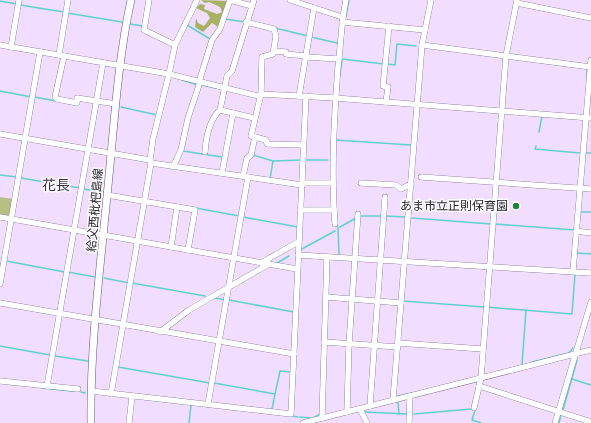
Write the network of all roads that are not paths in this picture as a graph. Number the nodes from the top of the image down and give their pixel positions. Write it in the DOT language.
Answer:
graph roads {
  1 [pos="19,0"];
  2 [pos="68,0"];
  3 [pos="132,0"];
  4 [pos="149,0"];
  5 [pos="197,0"];
  6 [pos="230,0"];
  7 [pos="254,0"];
  8 [pos="290,0"];
  9 [pos="346,0"];
  10 [pos="431,0"];
  11 [pos="297,1"];
  12 [pos="517,1"];
  13 [pos="252,6"];
  14 [pos="314,8"];
  15 [pos="591,18"];
  16 [pos="342,20"];
  17 [pos="246,22"];
  18 [pos="388,26"];
  19 [pos="425,30"];
  20 [pos="175,44"];
  21 [pos="0,45"];
  22 [pos="422,45"];
  23 [pos="11,47"];
  24 [pos="274,51"];
  25 [pos="40,52"];
  26 [pos="61,55"];
  27 [pos="306,56"];
  28 [pos="506,56"];
  29 [pos="339,59"];
  30 [pos="591,60"];
  31 [pos="103,63"];
  32 [pos="120,66"];
  33 [pos="590,67"];
  34 [pos="169,74"];
  35 [pos="199,82"];
  36 [pos="224,88"];
  37 [pos="261,94"];
  38 [pos="299,96"];
  39 [pos="306,96"];
  40 [pos="335,98"];
  41 [pos="97,101"];
  42 [pos="386,102"];
  43 [pos="116,104"];
  44 [pos="417,105"];
  45 [pos="220,110"];
  46 [pos="233,112"];
  47 [pos="501,112"];
  48 [pos="254,118"];
  49 [pos="588,118"];
  50 [pos="0,134"];
  51 [pos="256,137"];
  52 [pos="25,138"];
  53 [pos="303,145"];
  54 [pos="88,149"];
  55 [pos="205,152"];
  56 [pos="111,154"];
  57 [pos="150,162"];
  58 [pos="173,167"];
  59 [pos="222,174"];
  60 [pos="245,177"];
  61 [pos="422,177"];
  62 [pos="332,183"];
  63 [pos="361,183"];
  64 [pos="496,183"];
  65 [pos="302,184"];
  66 [pos="411,184"];
  67 [pos="580,189"];
  68 [pos="591,189"];
  69 [pos="107,195"];
  70 [pos="385,197"];
  71 [pos="144,201"];
  72 [pos="178,207"];
  73 [pos="300,210"];
  74 [pos="334,210"];
  75 [pos="358,214"];
  76 [pos="0,217"];
  77 [pos="11,219"];
  78 [pos="335,224"];
  79 [pos="74,230"];
  80 [pos="576,232"];
  81 [pos="591,233"];
  82 [pos="104,235"];
  83 [pos="138,241"];
  84 [pos="298,242"];
  85 [pos="171,247"];
  86 [pos="188,250"];
  87 [pos="298,255"];
  88 [pos="327,257"];
  89 [pos="234,258"];
  90 [pos="354,258"];
  91 [pos="380,259"];
  92 [pos="404,261"];
  93 [pos="2,262"];
  94 [pos="261,263"];
  95 [pos="269,264"];
  96 [pos="489,266"];
  97 [pos="297,269"];
  98 [pos="573,271"];
  99 [pos="591,273"];
  100 [pos="0,284"];
  101 [pos="228,287"];
  102 [pos="326,297"];
  103 [pos="352,299"];
  104 [pos="377,301"];
  105 [pos="401,302"];
  106 [pos="591,302"];
  107 [pos="0,303"];
  108 [pos="59,314"];
  109 [pos="96,320"];
  110 [pos="123,325"];
  111 [pos="160,332"];
  112 [pos="219,342"];
  113 [pos="324,342"];
  114 [pos="349,344"];
  115 [pos="398,345"];
  116 [pos="373,346"];
  117 [pos="483,349"];
  118 [pos="591,350"];
  119 [pos="294,354"];
  120 [pos="575,354"];
  121 [pos="480,378"];
  122 [pos="0,380"];
  123 [pos="47,386"];
  124 [pos="479,386"];
  125 [pos="78,389"];
  126 [pos="91,391"];
  127 [pos="111,394"];
  128 [pos="132,396"];
  129 [pos="410,396"];
  130 [pos="393,400"];
  131 [pos="208,404"];
  132 [pos="370,406"];
  133 [pos="474,408"];
  134 [pos="360,409"];
  135 [pos="347,412"];
  136 [pos="559,412"];
  137 [pos="324,420"];
  138 [pos="591,422"];
  139 [pos="91,423"];
  140 [pos="129,423"];
  141 [pos="303,423"];
  142 [pos="367,423"];
  143 [pos="410,423"];
  144 [pos="555,423"];
  1 -- 23 [label="street"];
  2 -- 26 [label="street"];
  3 -- 32 [label="main road, 給父西枇杷島線"];
  4 -- 20 [label="street"];
  5 -- 20 [label="street"];
  6 -- 13 [label="street"];
  6 -- 35 [label="street"];
  7 -- 13 [label="street"];
  8 -- 11 [label="street"];
  9 -- 16 [label="street"];
  10 -- 19 [label="street"];
  11 -- 14 [label="street"];
  12 -- 15 [label="street"];
  12 -- 28 [label="street"];
  13 -- 17 [label="street"];
  14 -- 16 [label="street"];
  14 -- 27 [label="street"];
  16 -- 18 [label="street"];
  16 -- 29 [label="street"];
  17 -- 24 [label="street"];
  17 -- 36 [label="street"];
  18 -- 19 [label="street"];
  18 -- 42 [label="street"];
  19 -- 22 [label="street"];
  20 -- 34 [label="street"];
  21 -- 23 [label="street"];
  22 -- 28 [label="street"];
  22 -- 44 [label="street"];
  23 -- 25 [label="street"];
  24 -- 27 [label="street"];
  24 -- 37 [label="street"];
  25 -- 26 [label="street"];
  25 -- 52 [label="street"];
  26 -- 31 [label="street"];
  26 -- 41 [label="street"];
  27 -- 29 [label="street"];
  27 -- 38 [label="street"];
  28 -- 33 [label="street"];
  28 -- 47 [label="street"];
  29 -- 40 [label="street"];
  30 -- 33 [label="street"];
  31 -- 32 [label="street"];
  31 -- 41 [label="street"];
  32 -- 34 [label="street"];
  32 -- 43 [label="main road, 給父西枇杷島線"];
  33 -- 49 [label="street"];
  34 -- 35 [label="street"];
  34 -- 57 [label="street"];
  35 -- 36 [label="street"];
  35 -- 58 [label="street"];
  36 -- 37 [label="street"];
  36 -- 45 [label="street"];
  37 -- 38 [label="street"];
  37 -- 48 [label="street"];
  38 -- 39 [label="street"];
  39 -- 40 [label="street"];
  39 -- 53 [label="street"];
  40 -- 42 [label="street"];
  40 -- 62 [label="street"];
  41 -- 43 [label="street"];
  41 -- 54 [label="street"];
  42 -- 44 [label="street"];
  43 -- 56 [label="main road, 給父西枇杷島線"];
  44 -- 47 [label="street"];
  44 -- 66 [label="street"];
  45 -- 46 [label="street"];
  45 -- 55 [label="street"];
  46 -- 48 [label="street"];
  46 -- 59 [label="street"];
  47 -- 49 [label="street"];
  47 -- 64 [label="street"];
  48 -- 51 [label="street"];
  49 -- 67 [label="street"];
  50 -- 52 [label="street"];
  51 -- 53 [label="street"];
  51 -- 60 [label="street"];
  52 -- 54 [label="street"];
  52 -- 77 [label="street"];
  53 -- 65 [label="street"];
  54 -- 56 [label="street"];
  54 -- 79 [label="street"];
  56 -- 57 [label="street"];
  56 -- 69 [label="main road, 給父西枇杷島線"];
  57 -- 58 [label="street"];
  57 -- 71 [label="street"];
  58 -- 59 [label="street"];
  59 -- 60 [label="street"];
  60 -- 65 [label="street"];
  60 -- 89 [label="street"];
  61 -- 64 [label="street"];
  62 -- 65 [label="street"];
  62 -- 74 [label="street"];
  63 -- 66 [label="street"];
  64 -- 67 [label="street"];
  64 -- 96 [label="street"];
  65 -- 73 [label="street"];
  66 -- 92 [label="street"];
  67 -- 68 [label="street"];
  67 -- 80 [label="street"];
  69 -- 71 [label="street"];
  69 -- 82 [label="main road, 給父西枇杷島線"];
  70 -- 91 [label="street"];
  71 -- 72 [label="street"];
  71 -- 83 [label="street"];
  72 -- 85 [label="street"];
  72 -- 86 [label="street"];
  73 -- 74 [label="street"];
  73 -- 84 [label="street"];
  74 -- 78 [label="street"];
  75 -- 90 [label="street"];
  76 -- 77 [label="street"];
  77 -- 79 [label="street"];
  77 -- 93 [label="street"];
  79 -- 82 [label="street"];
  79 -- 108 [label="street"];
  80 -- 81 [label="street"];
  80 -- 98 [label="street"];
  82 -- 83 [label="street"];
  82 -- 109 [label="main road, 給父西枇杷島線"];
  83 -- 85 [label="street"];
  83 -- 110 [label="street"];
  84 -- 87 [label="street"];
  84 -- 94 [label="street"];
  85 -- 86 [label="street"];
  86 -- 89 [label="street"];
  87 -- 88 [label="street"];
  87 -- 97 [label="street"];
  88 -- 90 [label="street"];
  88 -- 102 [label="street"];
  89 -- 94 [label="street"];
  89 -- 101 [label="street"];
  90 -- 91 [label="street"];
  90 -- 103 [label="street"];
  91 -- 92 [label="street"];
  91 -- 104 [label="street"];
  92 -- 96 [label="street"];
  92 -- 105 [label="street"];
  93 -- 100 [label="street"];
  94 -- 95 [label="street"];
  95 -- 97 [label="street"];
  95 -- 101 [label="street"];
  96 -- 98 [label="street"];
  96 -- 117 [label="street"];
  97 -- 119 [label="street"];
  98 -- 99 [label="street"];
  101 -- 111 [label="street"];
  101 -- 112 [label="street"];
  102 -- 103 [label="street"];
  102 -- 113 [label="street"];
  103 -- 104 [label="street"];
  103 -- 114 [label="street"];
  104 -- 105 [label="street"];
  104 -- 116 [label="street"];
  105 -- 115 [label="street"];
  106 -- 120 [label="street"];
  107 -- 108 [label="street"];
  108 -- 109 [label="street"];
  108 -- 123 [label="street"];
  109 -- 110 [label="street"];
  109 -- 126 [label="main road, 給父西枇杷島線"];
  110 -- 111 [label="street"];
  110 -- 127 [label="street"];
  111 -- 112 [label="street"];
  112 -- 119 [label="street"];
  112 -- 131 [label="street"];
  113 -- 114 [label="street"];
  113 -- 137 [label="street"];
  114 -- 116 [label="street"];
  114 -- 135 [label="street"];
  115 -- 116 [label="street"];
  115 -- 117 [label="street"];
  115 -- 130 [label="street"];
  116 -- 132 [label="street"];
  117 -- 121 [label="street"];
  118 -- 120 [label="street"];
  119 -- 131 [label="street"];
  120 -- 121 [label="street"];
  120 -- 136 [label="street"];
  121 -- 124 [label="street"];
  121 -- 129 [label="street"];
  122 -- 123 [label="street"];
  123 -- 125 [label="street"];
  124 -- 133 [label="street"];
  124 -- 136 [label="street"];
  126 -- 127 [label="street"];
  126 -- 139 [label="main road, 給父西枇杷島線"];
  127 -- 128 [label="street"];
  128 -- 131 [label="street"];
  128 -- 140 [label="street"];
  129 -- 130 [label="street"];
  129 -- 143 [label="street"];
  130 -- 132 [label="street"];
  132 -- 134 [label="street"];
  134 -- 135 [label="street"];
  134 -- 142 [label="street"];
  135 -- 137 [label="street"];
  136 -- 138 [label="street"];
  136 -- 144 [label="street"];
  137 -- 141 [label="street"];
}
